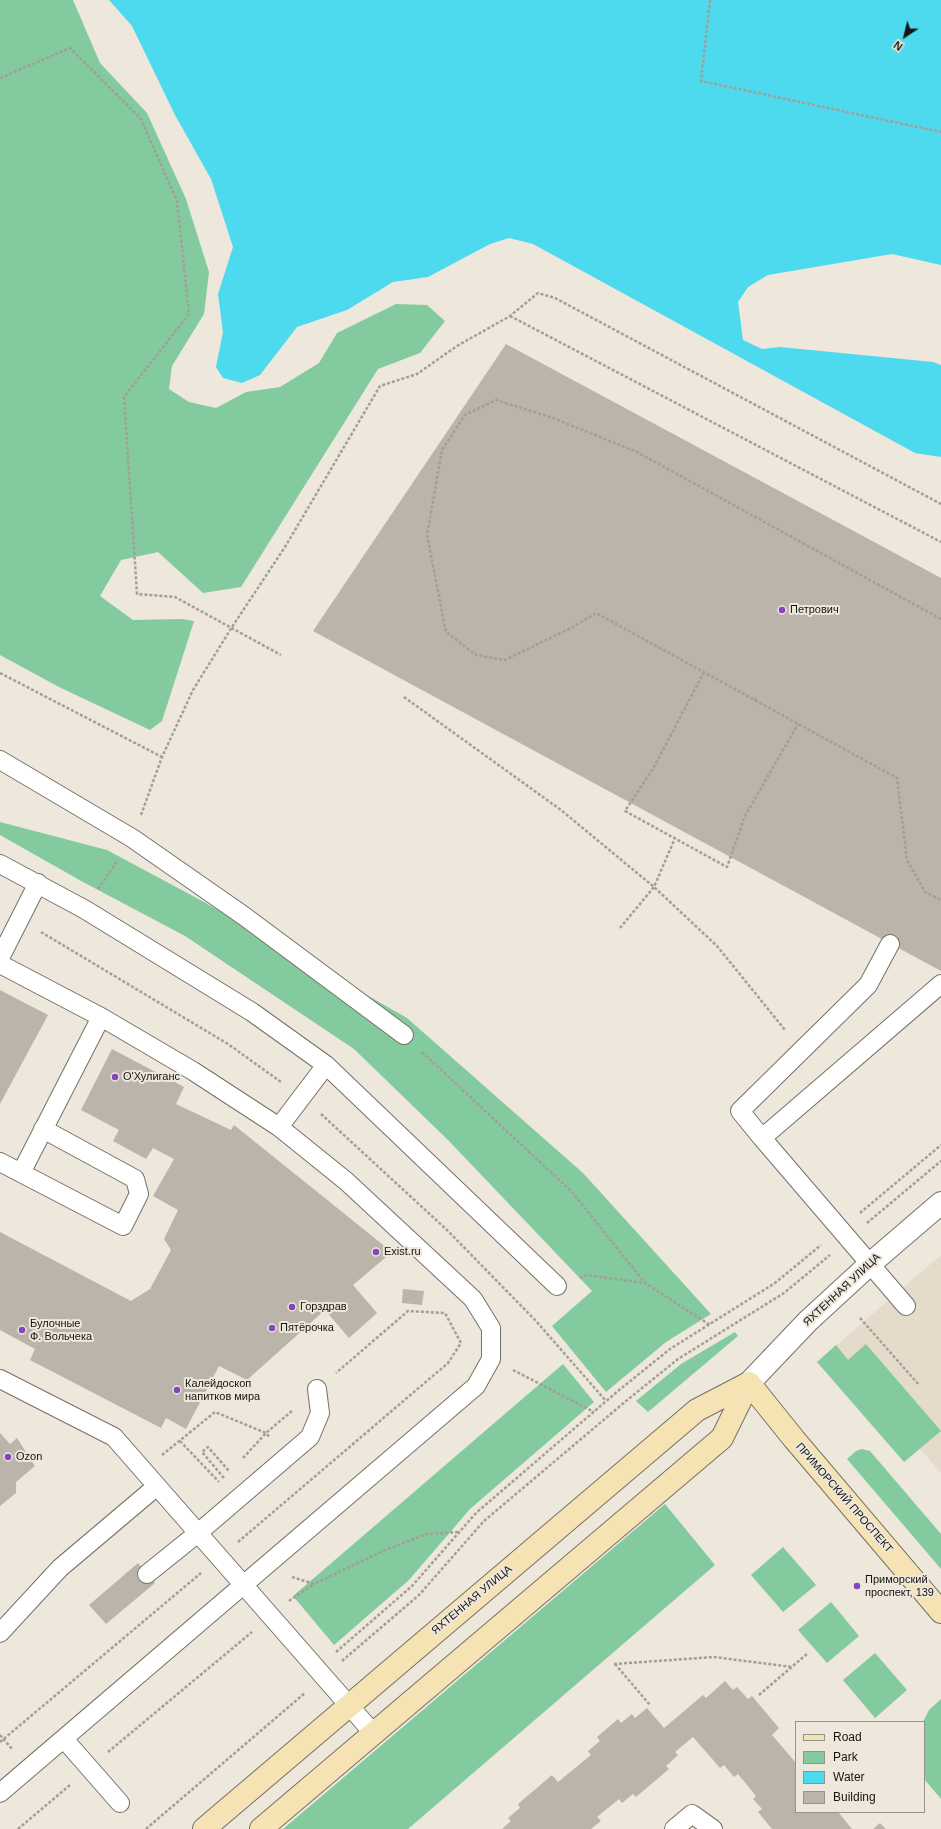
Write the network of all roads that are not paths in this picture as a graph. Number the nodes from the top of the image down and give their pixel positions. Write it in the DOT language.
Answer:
graph roads {
  1 [pos="0,760"];
  2 [pos="0,864"];
  3 [pos="38,883"];
  4 [pos="890,944"];
  5 [pos="0,958"];
  6 [pos="0,964"];
  7 [pos="941,984"];
  8 [pos="101,1017"];
  9 [pos="404,1035"];
  10 [pos="326,1065"];
  11 [pos="279,1127"];
  12 [pos="43,1129"];
  13 [pos="762,1138"];
  14 [pos="0,1162"];
  15 [pos="21,1173"];
  16 [pos="941,1203"];
  17 [pos="870,1264"];
  18 [pos="557,1286"];
  19 [pos="906,1306"];
  20 [pos="0,1379"];
  21 [pos="749,1383"];
  22 [pos="317,1389"];
  23 [pos="156,1486"];
  24 [pos="198,1533"];
  25 [pos="147,1574"];
  26 [pos="244,1586"];
  27 [pos="941,1612"];
  28 [pos="0,1633"];
  29 [pos="349,1705"];
  30 [pos="374,1734"];
  31 [pos="64,1739"];
  32 [pos="0,1793"];
  33 [pos="120,1803"];
  34 [pos="204,1829"];
  35 [pos="261,1829"];
  36 [pos="674,1829"];
  37 [pos="713,1829"];
  1 -- 9 [label="lane"];
  2 -- 3 [label="lane"];
  3 -- 5 [label="lane"];
  3 -- 10 [label="lane"];
  4 -- 13 [label="lane"];
  6 -- 8 [label="lane"];
  7 -- 13 [label="lane"];
  8 -- 11 [label="lane"];
  8 -- 12 [label="lane"];
  10 -- 11 [label="lane"];
  10 -- 18 [label="lane"];
  11 -- 26 [label="lane"];
  12 -- 15 [label="lane"];
  12 -- 15 [label="lane"];
  13 -- 17 [label="lane"];
  14 -- 15 [label="lane"];
  16 -- 17 [label="street, ЯХТЕННАЯ УЛИЦА"];
  17 -- 19 [label="lane"];
  17 -- 21 [label="street, ЯХТЕННАЯ УЛИЦА"];
  20 -- 23 [label="lane"];
  21 -- 27 [label="street, ПРИМОРСКИЙ ПРОСПЕКТ"];
  21 -- 29 [label="street, ЯХТЕННАЯ УЛИЦА"];
  21 -- 30 [label="street, ЯХТЕННАЯ УЛИЦА"];
  22 -- 24 [label="lane"];
  23 -- 24 [label="lane"];
  23 -- 28 [label="lane"];
  24 -- 25 [label="lane"];
  24 -- 26 [label="lane"];
  26 -- 29 [label="lane"];
  26 -- 31 [label="lane"];
  29 -- 30 [label="lane"];
  29 -- 34 [label="street, ЯХТЕННАЯ УЛИЦА"];
  30 -- 35 [label="street, ЯХТЕННАЯ УЛИЦА"];
  31 -- 32 [label="lane"];
  31 -- 33 [label="lane"];
  36 -- 37 [label="lane"];
}
